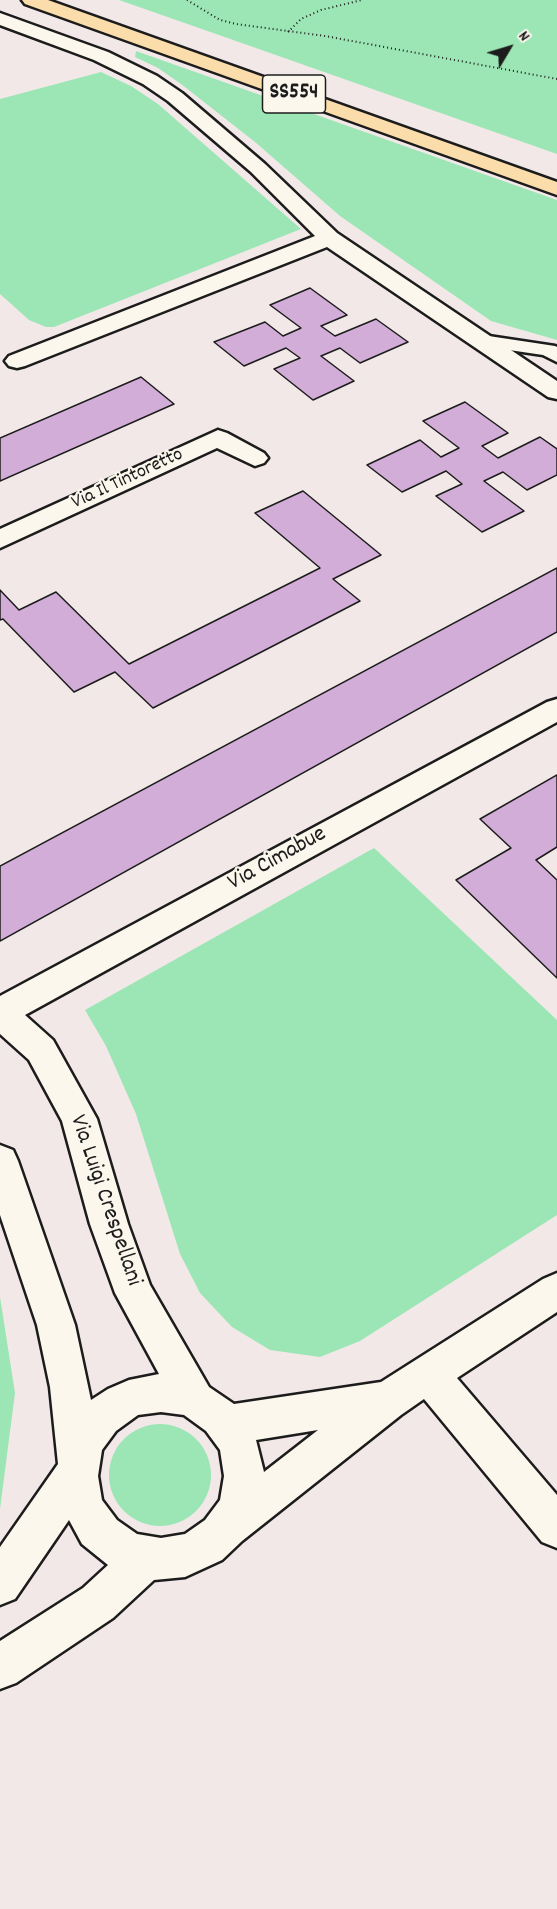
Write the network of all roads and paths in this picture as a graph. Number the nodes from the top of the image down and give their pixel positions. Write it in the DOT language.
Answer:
graph roads {
  1 [pos="31,0"];
  2 [pos="74,0"];
  3 [pos="188,0"];
  4 [pos="362,0"];
  5 [pos="0,19"];
  6 [pos="288,32"];
  7 [pos="557,79"];
  8 [pos="557,172"];
  9 [pos="557,189"];
  10 [pos="329,238"];
  11 [pos="482,340"];
  12 [pos="557,356"];
  13 [pos="17,361"];
  14 [pos="557,392"];
  15 [pos="255,458"];
  16 [pos="0,539"];
  17 [pos="557,708"];
  18 [pos="0,1014"];
  19 [pos="0,1161"];
  20 [pos="557,1291"];
  21 [pos="429,1375"];
  22 [pos="194,1398"];
  23 [pos="387,1401"];
  24 [pos="229,1424"];
  25 [pos="79,1469"];
  26 [pos="557,1527"];
  27 [pos="214,1538"];
  28 [pos="147,1558"];
  29 [pos="0,1584"];
  30 [pos="0,1667"];
  1 -- 9 [label="highway, SS554"];
  2 -- 8 [label="highway, SS554"];
  3 -- 6 [label="path"];
  4 -- 6 [label="path"];
  5 -- 10 [label="street"];
  6 -- 7 [label="path"];
  10 -- 11 [label="street"];
  10 -- 13 [label="street"];
  11 -- 12 [label="lane"];
  11 -- 14 [label="street"];
  15 -- 16 [label="street, Via Il Tintoretto"];
  17 -- 18 [label="street, Via Cimabue"];
  18 -- 22 [label="street, Via Luigi Crespellani"];
  19 -- 25 [label="street"];
  20 -- 21 [label="street"];
  21 -- 23 [label="street"];
  21 -- 26 [label="street"];
  22 -- 24 [label="street"];
  22 -- 25 [label="street"];
  23 -- 24 [label="street"];
  23 -- 27 [label="street"];
  24 -- 27 [label="street"];
  25 -- 28 [label="street"];
  25 -- 29 [label="street"];
  27 -- 28 [label="street"];
  28 -- 30 [label="street"];
}
